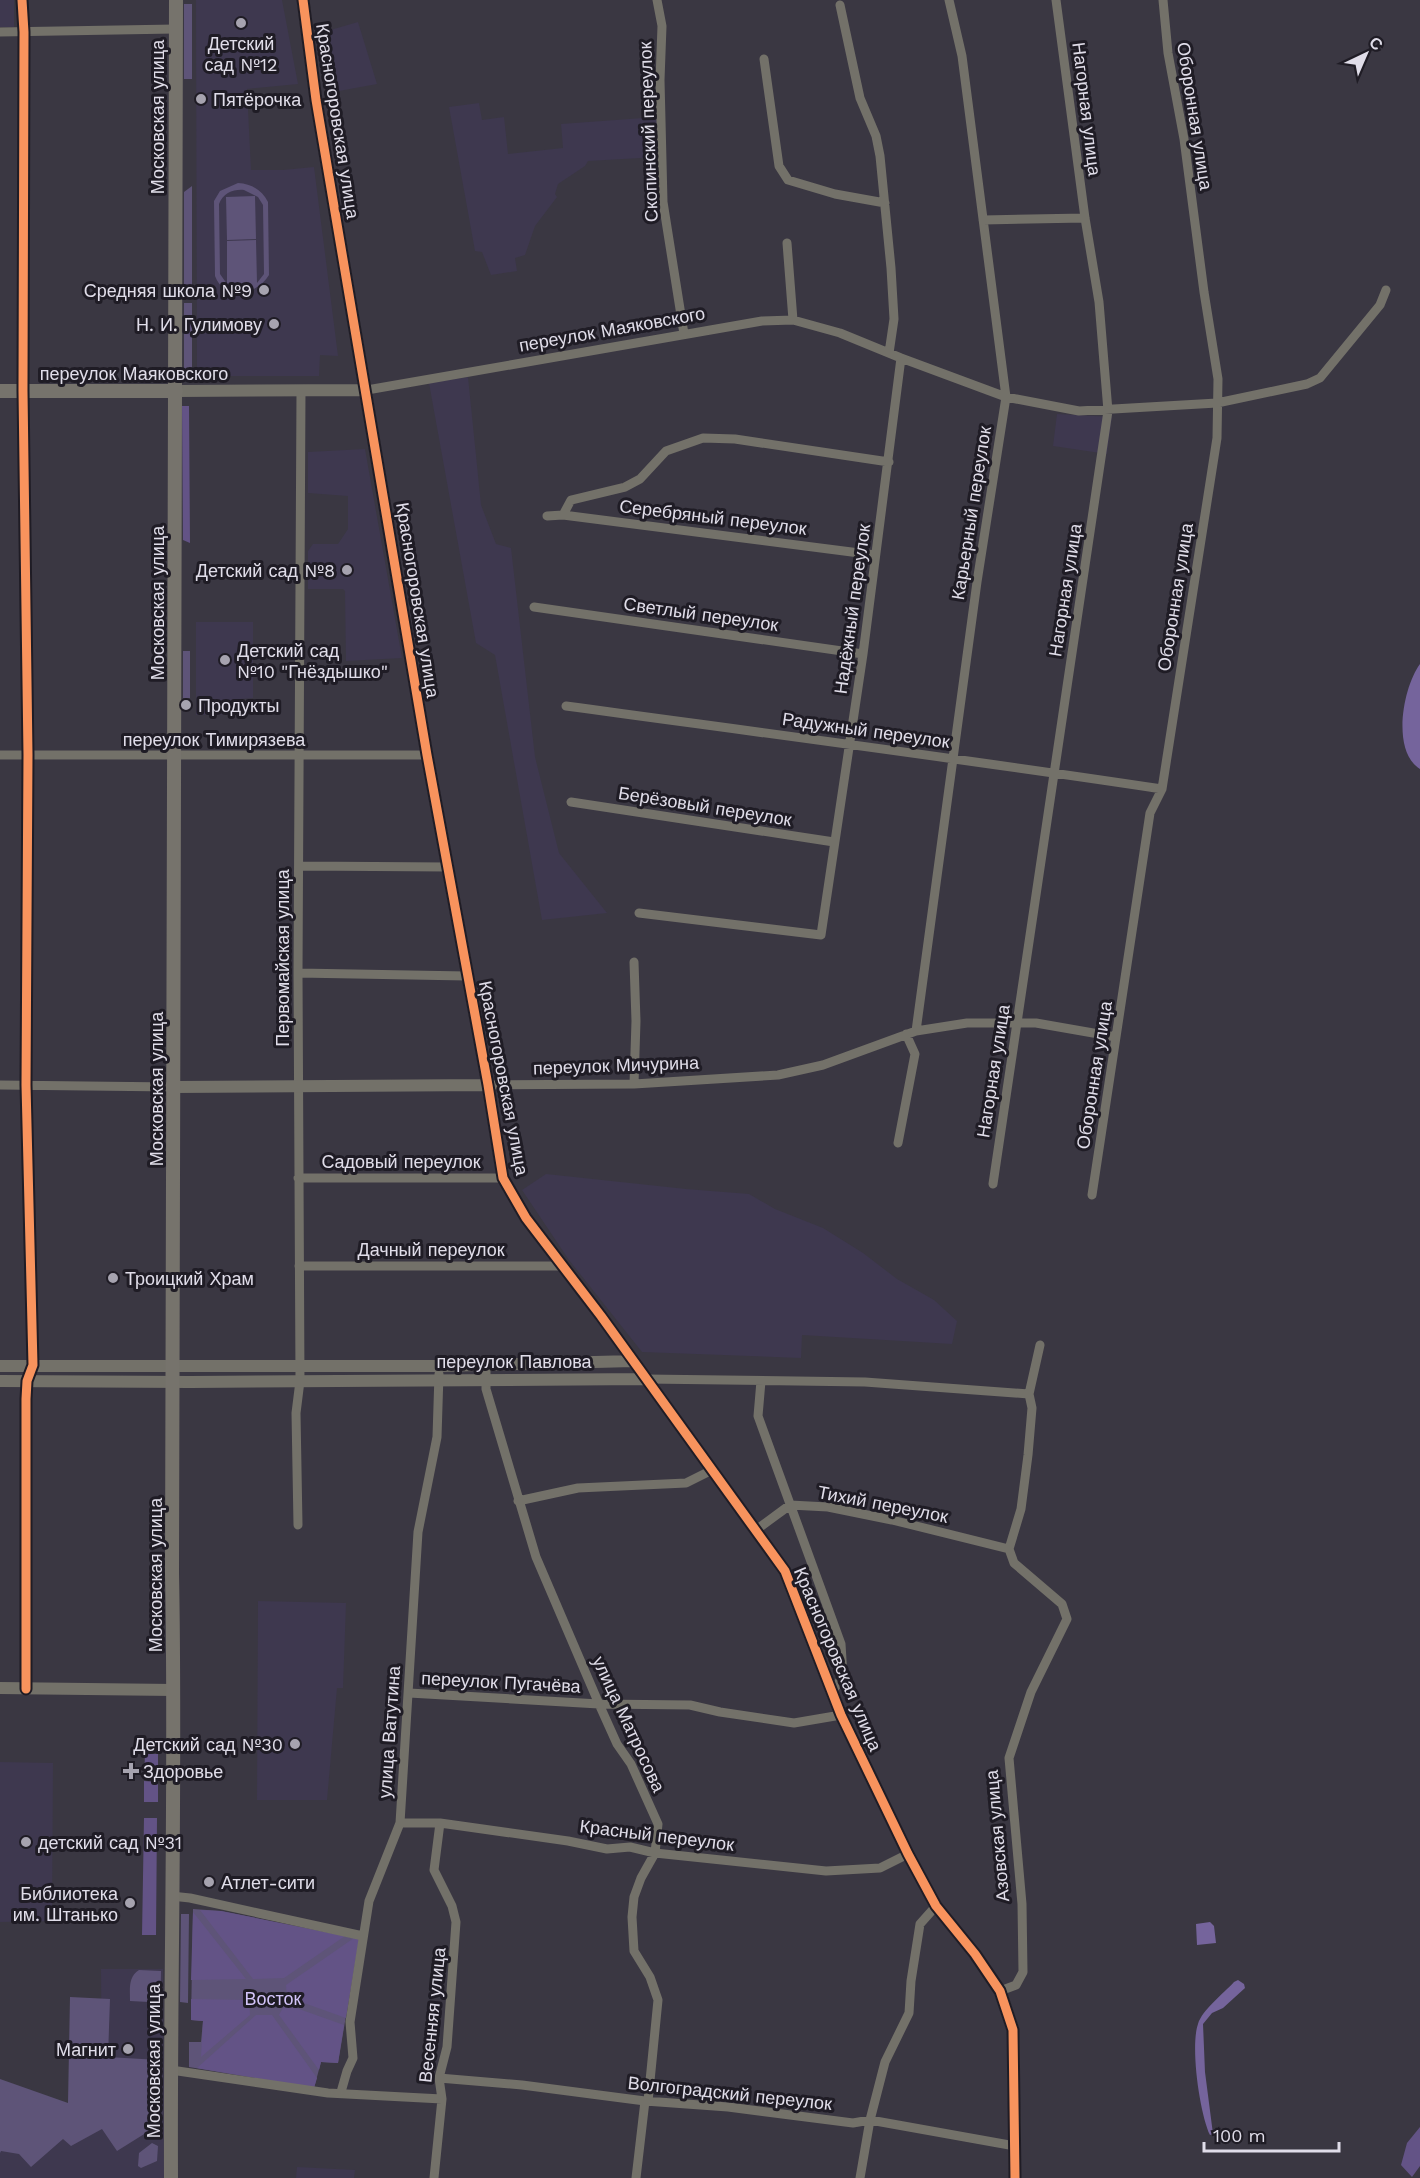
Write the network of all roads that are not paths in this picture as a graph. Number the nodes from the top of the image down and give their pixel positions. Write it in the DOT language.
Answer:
graph roads {
  1 [pos="22,0"];
  2 [pos="176,0"];
  3 [pos="303,0"];
  4 [pos="657,0"];
  5 [pos="949,0"];
  6 [pos="1056,0"];
  7 [pos="1163,0"];
  8 [pos="840,5"];
  9 [pos="175,29"];
  10 [pos="0,32"];
  11 [pos="24,32"];
  12 [pos="764,59"];
  13 [pos="885,203"];
  14 [pos="1085,218"];
  15 [pos="983,220"];
  16 [pos="787,243"];
  17 [pos="1386,290"];
  18 [pos="793,320"];
  19 [pos="684,334"];
  20 [pos="889,352"];
  21 [pos="901,358"];
  22 [pos="367,390"];
  23 [pos="0,391"];
  24 [pos="23,391"];
  25 [pos="176,391"];
  26 [pos="301,391"];
  27 [pos="1006,397"];
  28 [pos="1217,403"];
  29 [pos="1108,411"];
  30 [pos="889,462"];
  31 [pos="563,515"];
  32 [pos="547,516"];
  33 [pos="875,555"];
  34 [pos="534,607"];
  35 [pos="863,654"];
  36 [pos="566,706"];
  37 [pos="850,744"];
  38 [pos="174,754"];
  39 [pos="0,755"];
  40 [pos="28,755"];
  41 [pos="300,755"];
  42 [pos="428,755"];
  43 [pos="952,758"];
  44 [pos="1053,775"];
  45 [pos="1162,789"];
  46 [pos="571,802"];
  47 [pos="834,842"];
  48 [pos="299,866"];
  49 [pos="448,867"];
  50 [pos="639,913"];
  51 [pos="634,962"];
  52 [pos="298,973"];
  53 [pos="467,976"];
  54 [pos="1017,1022"];
  55 [pos="911,1033"];
  56 [pos="1116,1037"];
  57 [pos="634,1084"];
  58 [pos="0,1085"];
  59 [pos="26,1085"];
  60 [pos="488,1085"];
  61 [pos="174,1087"];
  62 [pos="299,1087"];
  63 [pos="898,1143"];
  64 [pos="298,1178"];
  65 [pos="503,1178"];
  66 [pos="993,1184"];
  67 [pos="1092,1195"];
  68 [pos="299,1266"];
  69 [pos="562,1266"];
  70 [pos="1040,1345"];
  71 [pos="633,1361"];
  72 [pos="33,1365"];
  73 [pos="486,1365"];
  74 [pos="0,1366"];
  75 [pos="174,1366"];
  76 [pos="299,1366"];
  77 [pos="439,1366"];
  78 [pos="439,1379"];
  79 [pos="487,1379"];
  80 [pos="646,1379"];
  81 [pos="0,1381"];
  82 [pos="27,1381"];
  83 [pos="300,1381"];
  84 [pos="761,1381"];
  85 [pos="174,1382"];
  86 [pos="1029,1394"];
  87 [pos="712,1470"];
  88 [pos="518,1501"];
  89 [pos="790,1505"];
  90 [pos="298,1525"];
  91 [pos="756,1530"];
  92 [pos="1009,1549"];
  93 [pos="0,1688"];
  94 [pos="26,1689"];
  95 [pos="174,1690"];
  96 [pos="832,1692"];
  97 [pos="409,1693"];
  98 [pos="599,1704"];
  99 [pos="841,1715"];
  100 [pos="400,1823"];
  101 [pos="440,1823"];
  102 [pos="655,1853"];
  103 [pos="908,1854"];
  104 [pos="171,1896"];
  105 [pos="936,1906"];
  106 [pos="363,1936"];
  107 [pos="1000,1991"];
  108 [pos="171,2070"];
  109 [pos="439,2078"];
  110 [pos="341,2092"];
  111 [pos="442,2099"];
  112 [pos="646,2101"];
  113 [pos="870,2120"];
  114 [pos="1015,2146"];
  115 [pos="171,2178"];
  116 [pos="434,2178"];
  117 [pos="636,2178"];
  118 [pos="860,2178"];
  119 [pos="1015,2178"];
  1 -- 11 [label="street"];
  2 -- 9 [label="main road, Московская улица"];
  3 -- 22 [label="street, Красногоровская улица"];
  4 -- 19 [label="street, Скопинский переулок"];
  5 -- 15 [label="street, Карьерный переулок"];
  6 -- 14 [label="street, Нагорная улица"];
  7 -- 28 [label="street, Оборонная улица"];
  8 -- 13 [label="street"];
  9 -- 11 [label="street"];
  9 -- 25 [label="main road, Московская улица"];
  10 -- 11 [label="street"];
  11 -- 24 [label="street"];
  12 -- 13 [label="street"];
  13 -- 20 [label="street"];
  14 -- 15 [label="street"];
  14 -- 29 [label="street, Нагорная улица"];
  15 -- 27 [label="street, Карьерный переулок"];
  16 -- 18 [label="street"];
  17 -- 28 [label="street, переулок Маяковского"];
  18 -- 19 [label="street, переулок Маяковского"];
  18 -- 20 [label="street, переулок Маяковского"];
  19 -- 22 [label="street, переулок Маяковского"];
  20 -- 21 [label="street, переулок Маяковского"];
  21 -- 27 [label="street, переулок Маяковского"];
  21 -- 30 [label="street, Надёжный переулок"];
  22 -- 26 [label="street, переулок Маяковского"];
  22 -- 42 [label="street, Красногоровская улица"];
  23 -- 24 [label="main road, переулок Маяковского"];
  24 -- 25 [label="main road, переулок Маяковского"];
  24 -- 40 [label="street"];
  25 -- 26 [label="street, переулок Маяковского"];
  25 -- 38 [label="main road, Московская улица"];
  26 -- 41 [label="street, Первомайская улица"];
  27 -- 29 [label="street, переулок Маяковского"];
  27 -- 43 [label="street, Карьерный переулок"];
  28 -- 29 [label="street, переулок Маяковского"];
  28 -- 45 [label="street, Оборонная улица"];
  29 -- 44 [label="street, Нагорная улица"];
  30 -- 31 [label="street"];
  30 -- 33 [label="street, Надёжный переулок"];
  31 -- 32 [label="street, Серебряный переулок"];
  31 -- 33 [label="street, Серебряный переулок"];
  33 -- 35 [label="street, Надёжный переулок"];
  34 -- 35 [label="street, Светлый переулок"];
  35 -- 37 [label="street, Надёжный переулок"];
  36 -- 37 [label="street, Радужный переулок"];
  37 -- 43 [label="street, Радужный переулок"];
  37 -- 47 [label="street, Надёжный переулок"];
  38 -- 40 [label="street, переулок Тимирязева"];
  38 -- 41 [label="street, переулок Тимирязева"];
  38 -- 61 [label="main road, Московская улица"];
  39 -- 40 [label="street, переулок Тимирязева"];
  40 -- 59 [label="street"];
  41 -- 42 [label="street, переулок Тимирязева"];
  41 -- 48 [label="street, Первомайская улица"];
  42 -- 49 [label="street, Красногоровская улица"];
  43 -- 44 [label="street, Радужный переулок"];
  43 -- 55 [label="street, Карьерный переулок"];
  44 -- 45 [label="street, Радужный переулок"];
  44 -- 54 [label="street, Нагорная улица"];
  45 -- 56 [label="street, Оборонная улица"];
  46 -- 47 [label="street, Берёзовый переулок"];
  47 -- 50 [label="street, Надёжный переулок"];
  48 -- 49 [label="street"];
  48 -- 52 [label="street, Первомайская улица"];
  49 -- 53 [label="street, Красногоровская улица"];
  51 -- 57 [label="street"];
  52 -- 53 [label="street"];
  52 -- 62 [label="street, Первомайская улица"];
  53 -- 60 [label="street, Красногоровская улица"];
  54 -- 55 [label="street, переулок Мичурина"];
  54 -- 56 [label="street, переулок Мичурина"];
  54 -- 66 [label="street, Нагорная улица"];
  55 -- 57 [label="street, переулок Мичурина"];
  55 -- 63 [label="street, Карьерный переулок"];
  56 -- 67 [label="street, Оборонная улица"];
  57 -- 60 [label="street, переулок Мичурина"];
  58 -- 59 [label="street, переулок Мичурина"];
  59 -- 61 [label="street, переулок Мичурина"];
  59 -- 72 [label="street"];
  60 -- 62 [label="street, переулок Мичурина"];
  60 -- 65 [label="street, Красногоровская улица"];
  61 -- 62 [label="street, переулок Мичурина"];
  61 -- 75 [label="main road, Московская улица"];
  62 -- 64 [label="street, Первомайская улица"];
  64 -- 65 [label="street, Садовый переулок"];
  64 -- 68 [label="street, Первомайская улица"];
  65 -- 69 [label="street, Красногоровская улица"];
  68 -- 69 [label="street, Дачный переулок"];
  68 -- 76 [label="street, Первомайская улица"];
  69 -- 71 [label="street, Красногоровская улица"];
  70 -- 86 [label="street"];
  71 -- 73 [label="street, переулок Павлова"];
  71 -- 80 [label="street, Красногоровская улица"];
  72 -- 74 [label="street, переулок Павлова"];
  72 -- 75 [label="street, переулок Павлова"];
  72 -- 82 [label="street"];
  73 -- 77 [label="street, переулок Павлова"];
  73 -- 79 [label="street, улица Матросова"];
  75 -- 76 [label="street, переулок Павлова"];
  75 -- 85 [label="main road, Московская улица"];
  76 -- 77 [label="street, переулок Павлова"];
  76 -- 83 [label="street, Первомайская улица"];
  77 -- 78 [label="street, улица Ватутина"];
  78 -- 79 [label="street, переулок Павлова"];
  78 -- 83 [label="street, переулок Павлова"];
  78 -- 97 [label="street, улица Ватутина"];
  79 -- 80 [label="street, переулок Павлова"];
  79 -- 88 [label="street, улица Матросова"];
  80 -- 84 [label="street, переулок Павлова"];
  80 -- 87 [label="street, Красногоровская улица"];
  81 -- 82 [label="street, переулок Павлова"];
  82 -- 85 [label="street, переулок Павлова"];
  82 -- 94 [label="street"];
  83 -- 85 [label="street, переулок Павлова"];
  83 -- 90 [label="street, Первомайская улица"];
  84 -- 86 [label="street, переулок Павлова"];
  84 -- 89 [label="street, Красногоровская улица"];
  85 -- 95 [label="main road, Московская улица"];
  86 -- 92 [label="street"];
  87 -- 88 [label="street"];
  87 -- 91 [label="street, Красногоровская улица"];
  88 -- 98 [label="street, улица Матросова"];
  89 -- 91 [label="street, Тихий переулок"];
  89 -- 92 [label="street, Тихий переулок"];
  89 -- 96 [label="street, Красногоровская улица"];
  91 -- 96 [label="street, Красногоровская улица"];
  92 -- 107 [label="street, Азовская улица"];
  93 -- 94 [label="street"];
  94 -- 95 [label="street"];
  95 -- 104 [label="main road, Московская улица"];
  96 -- 99 [label="street, Красногоровская улица"];
  97 -- 98 [label="street, переулок Пугачёва"];
  97 -- 100 [label="street, улица Ватутина"];
  98 -- 99 [label="street, переулок Пугачёва"];
  98 -- 102 [label="street, улица Матросова"];
  99 -- 103 [label="street, Красногоровская улица"];
  100 -- 101 [label="street, Красный переулок"];
  100 -- 106 [label="street, улица Ватутина"];
  101 -- 102 [label="street, Красный переулок"];
  101 -- 109 [label="street, Весенняя улица"];
  102 -- 103 [label="street, Красный переулок"];
  102 -- 112 [label="street, улица Матросова"];
  103 -- 105 [label="street, Красногоровская улица"];
  104 -- 106 [label="street"];
  104 -- 108 [label="main road, Московская улица"];
  105 -- 107 [label="street, Красногоровская улица"];
  105 -- 113 [label="street"];
  106 -- 110 [label="street, улица Ватутина"];
  107 -- 114 [label="street, Красногоровская улица"];
  108 -- 110 [label="street"];
  108 -- 115 [label="main road, Московская улица"];
  109 -- 111 [label="street, Весенняя улица"];
  109 -- 112 [label="street, Волгоградский переулок"];
  110 -- 111 [label="street"];
  111 -- 116 [label="street, Весенняя улица"];
  112 -- 113 [label="street, Волгоградский переулок"];
  112 -- 117 [label="street, улица Матросова"];
  113 -- 114 [label="street, Волгоградский переулок"];
  113 -- 118 [label="street"];
  114 -- 119 [label="street"];
}
